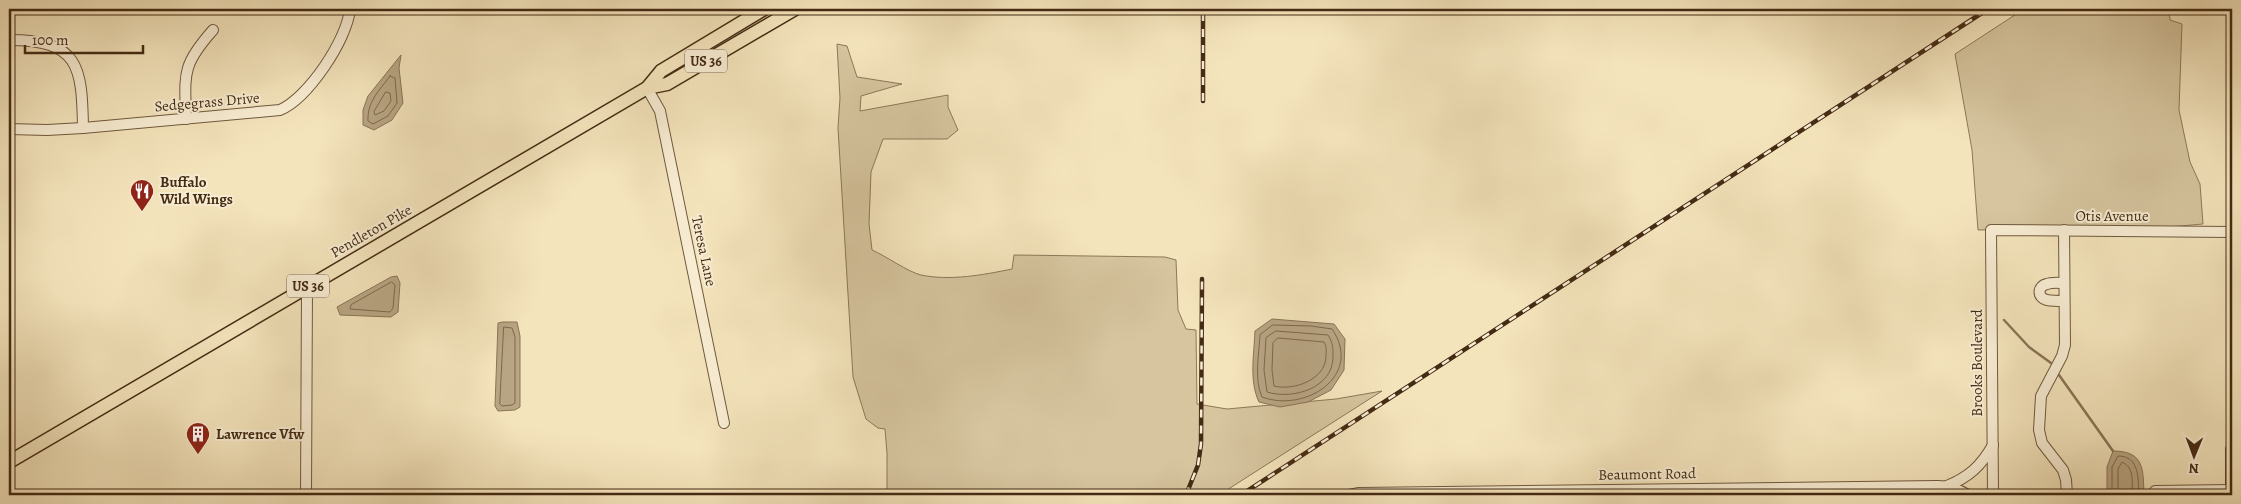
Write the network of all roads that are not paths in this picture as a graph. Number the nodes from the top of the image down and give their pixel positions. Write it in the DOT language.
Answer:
graph roads {
  1 [pos="350,9"];
  2 [pos="764,9"];
  3 [pos="793,9"];
  4 [pos="213,30"];
  5 [pos="9,40"];
  6 [pos="646,88"];
  7 [pos="186,119"];
  8 [pos="83,128"];
  9 [pos="9,129"];
  10 [pos="1991,230"];
  11 [pos="2064,230"];
  12 [pos="2232,232"];
  13 [pos="2064,282"];
  14 [pos="307,287"];
  15 [pos="2064,301"];
  16 [pos="724,423"];
  17 [pos="1993,445"];
  18 [pos="2230,449"];
  19 [pos="9,462"];
  20 [pos="1947,486"];
  21 [pos="2155,490"];
  22 [pos="2231,492"];
  23 [pos="306,495"];
  24 [pos="1348,495"];
  25 [pos="1968,495"];
  26 [pos="1993,495"];
  27 [pos="2067,495"];
  1 -- 7 [label="street, Sedgegrass Drive"];
  2 -- 6 [label="main road, Pendleton Pike / US 36"];
  3 -- 6 [label="main road, Pendleton Pike / US 36"];
  4 -- 7 [label="street"];
  5 -- 8 [label="street"];
  6 -- 14 [label="main road, Pendleton Pike / US 36"];
  6 -- 16 [label="street, Teresa Lane"];
  7 -- 8 [label="street, Sedgegrass Drive"];
  8 -- 9 [label="street, Sedgegrass Drive"];
  10 -- 11 [label="street, Otis Avenue"];
  10 -- 17 [label="street, Brooks Boulevard"];
  11 -- 12 [label="street, Otis Avenue"];
  11 -- 13 [label="street"];
  13 -- 15 [label="street"];
  13 -- 15 [label="street"];
  14 -- 19 [label="main road, Pendleton Pike / US 36"];
  14 -- 23 [label="street"];
  15 -- 27 [label="street"];
  17 -- 20 [label="street, Beaumont Road"];
  17 -- 26 [label="street, Brooks Boulevard"];
  18 -- 22 [label="street"];
  20 -- 24 [label="street, Beaumont Road"];
  20 -- 25 [label="street, Beaumont Road"];
  21 -- 22 [label="street"];
}
